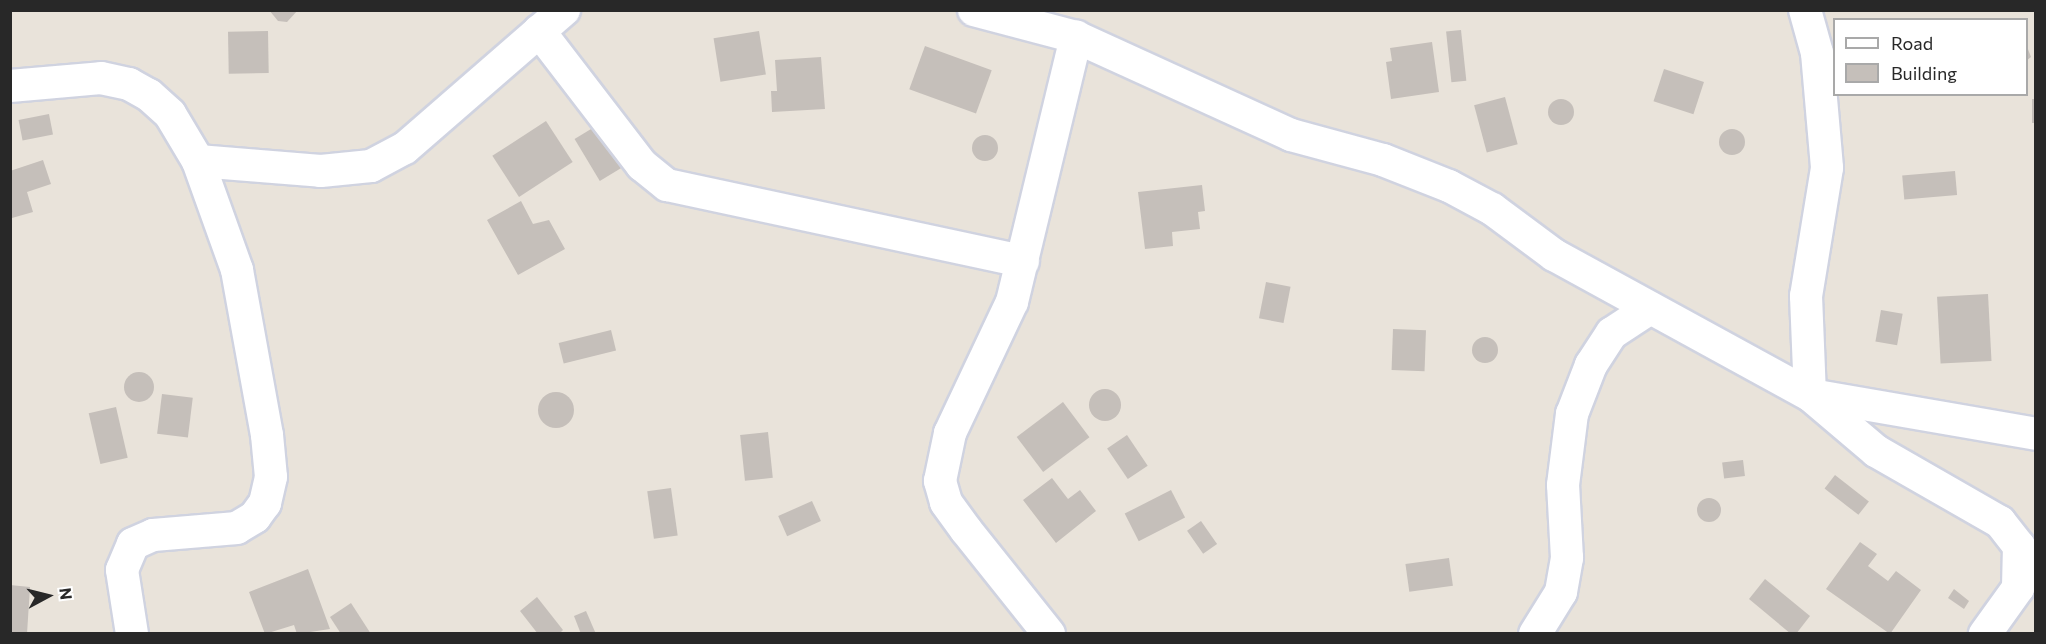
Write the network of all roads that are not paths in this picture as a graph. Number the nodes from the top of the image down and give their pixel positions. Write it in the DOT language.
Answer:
graph roads {
  1 [pos="564,10"];
  2 [pos="974,10"];
  3 [pos="1805,10"];
  4 [pos="539,31"];
  5 [pos="1076,37"];
  6 [pos="10,86"];
  7 [pos="198,161"];
  8 [pos="1023,261"];
  9 [pos="1650,308"];
  10 [pos="1810,394"];
  11 [pos="2036,434"];
  12 [pos="2026,593"];
  13 [pos="132,633"];
  14 [pos="1049,633"];
  15 [pos="1535,633"];
  16 [pos="1984,633"];
  1 -- 4 [label="street"];
  2 -- 5 [label="street"];
  3 -- 10 [label="street"];
  4 -- 7 [label="street"];
  4 -- 8 [label="street"];
  5 -- 8 [label="street"];
  5 -- 9 [label="street"];
  6 -- 7 [label="street"];
  7 -- 13 [label="street"];
  8 -- 14 [label="street"];
  9 -- 10 [label="street"];
  9 -- 15 [label="street"];
  10 -- 11 [label="street"];
  10 -- 12 [label="street"];
  12 -- 16 [label="street"];
}
